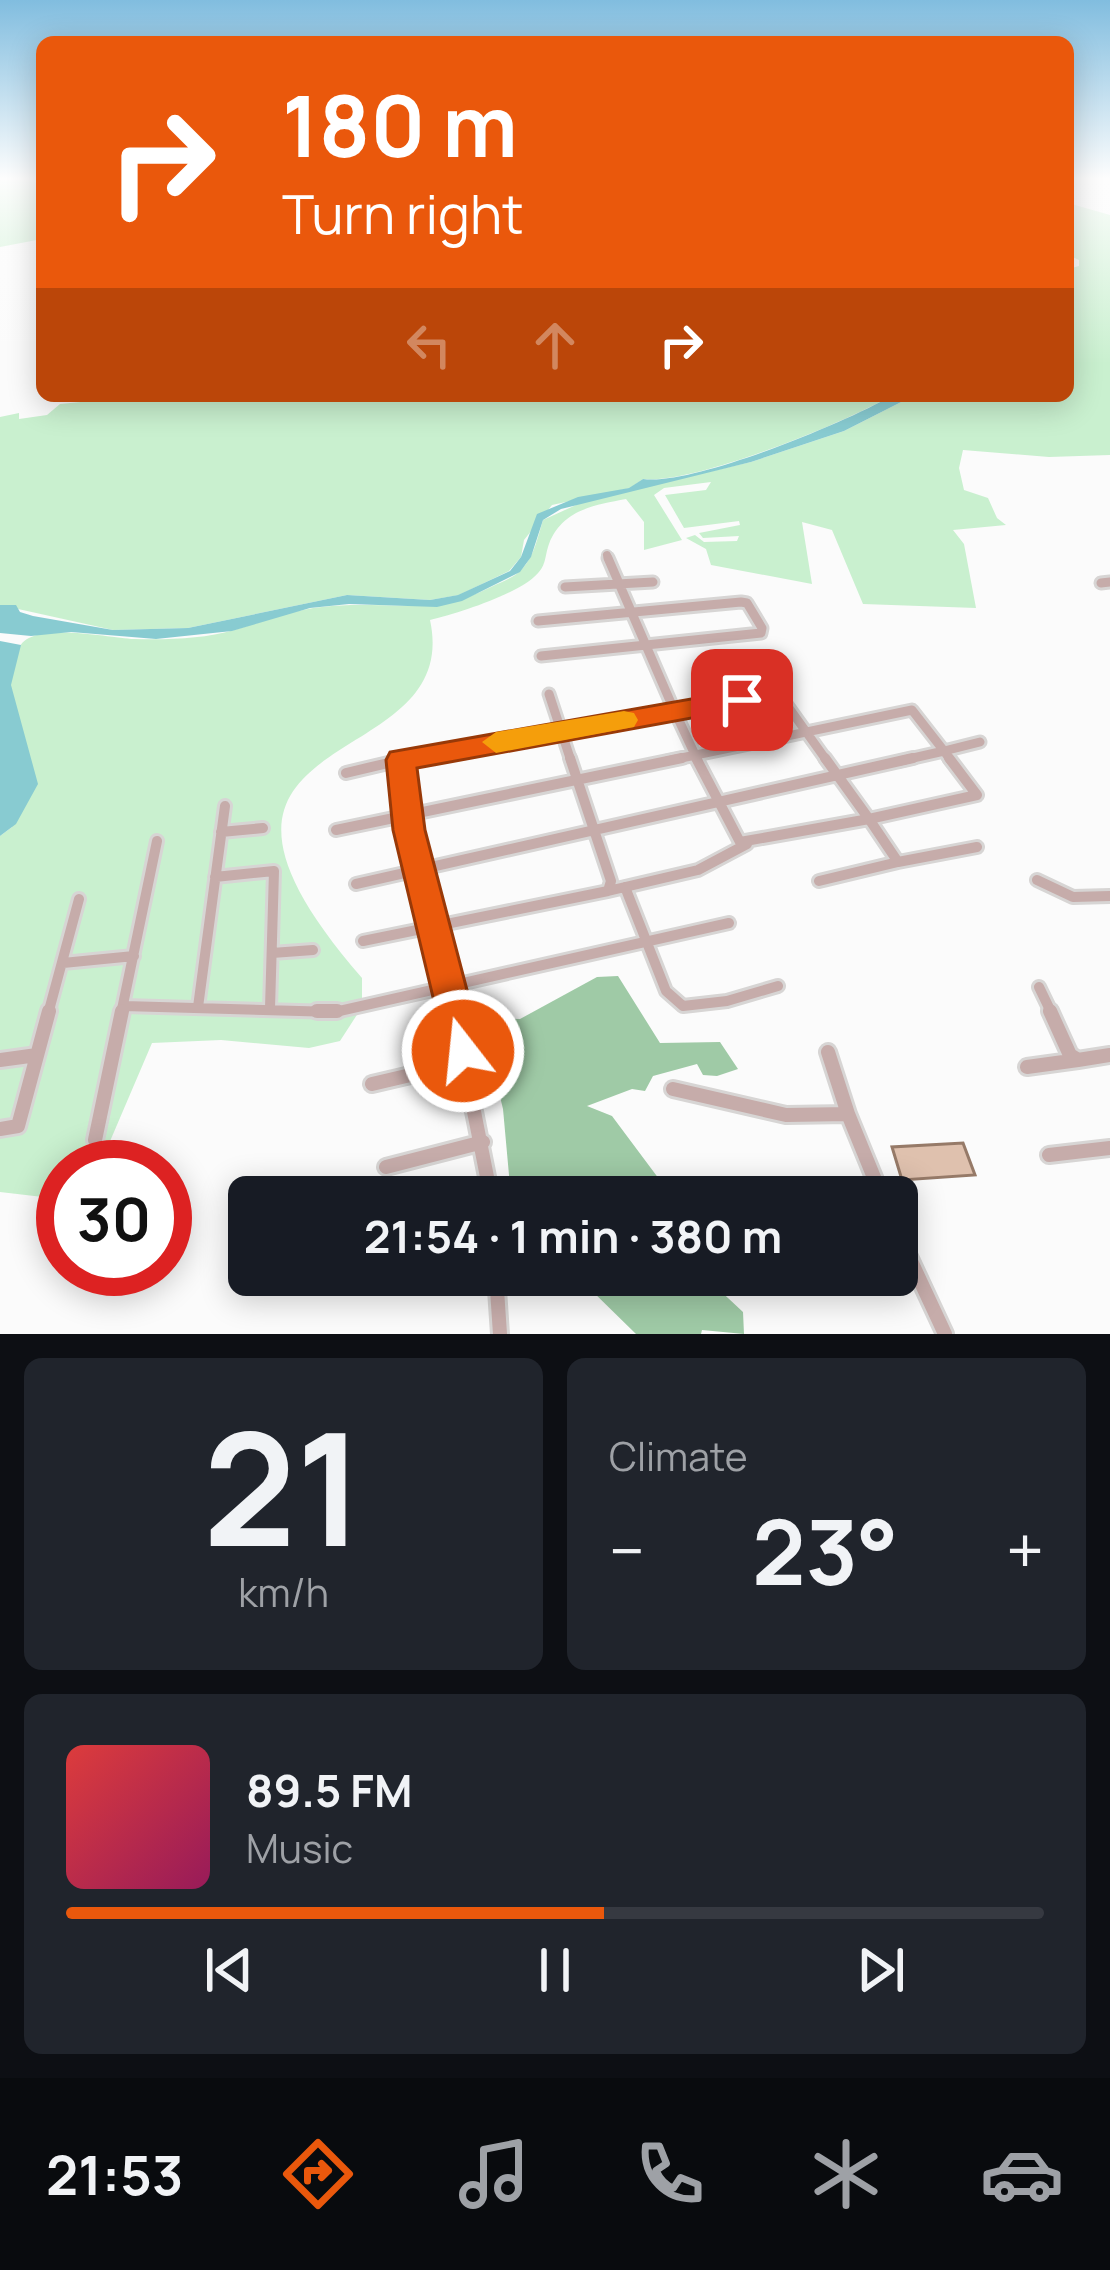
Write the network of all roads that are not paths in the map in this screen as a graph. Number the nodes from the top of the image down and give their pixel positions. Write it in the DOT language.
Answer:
graph roads {
  1 [pos="607,555"];
  2 [pos="653,581"];
  3 [pos="618,583"];
  4 [pos="565,587"];
  5 [pos="630,613"];
  6 [pos="538,621"];
  7 [pos="642,644"];
  8 [pos="542,656"];
  9 [pos="549,694"];
  10 [pos="675,712"];
  11 [pos="562,731"];
  12 [pos="810,732"];
  13 [pos="980,742"];
  14 [pos="944,751"];
  15 [pos="698,756"];
  16 [pos="401,760"];
  17 [pos="346,773"];
  18 [pos="838,773"];
  19 [pos="578,778"];
  20 [pos="718,799"];
  21 [pos="224,806"];
  22 [pos="406,815"];
  23 [pos="868,819"];
  24 [pos="263,828"];
  25 [pos="336,830"];
  26 [pos="221,832"];
  27 [pos="594,832"];
  28 [pos="157,841"];
  29 [pos="747,844"];
  30 [pos="977,847"];
  31 [pos="898,862"];
  32 [pos="418,869"];
  33 [pos="215,877"];
  34 [pos="1037,880"];
  35 [pos="819,881"];
  36 [pos="356,884"];
  37 [pos="625,887"];
  38 [pos="608,891"];
  39 [pos="1110,896"];
  40 [pos="80,899"];
  41 [pos="729,923"];
  42 [pos="431,928"];
  43 [pos="363,941"];
  44 [pos="647,944"];
  45 [pos="313,950"];
  46 [pos="272,952"];
  47 [pos="134,956"];
  48 [pos="63,963"];
  49 [pos="778,986"];
  50 [pos="1040,987"];
  51 [pos="446,990"];
  52 [pos="124,1006"];
  53 [pos="198,1007"];
  54 [pos="270,1009"];
  55 [pos="828,1052"];
  56 [pos="37,1055"];
  57 [pos="1110,1055"];
  58 [pos="0,1060"];
  59 [pos="1078,1060"];
  60 [pos="466,1062"];
  61 [pos="1027,1067"];
  62 [pos="372,1084"];
  63 [pos="673,1089"];
  64 [pos="848,1114"];
  65 [pos="0,1129"];
  66 [pos="95,1140"];
  67 [pos="483,1142"];
  68 [pos="1110,1148"];
  69 [pos="1049,1155"];
  70 [pos="386,1167"];
  71 [pos="488,1176"];
  72 [pos="873,1176"];
  73 [pos="918,1276"];
  74 [pos="497,1296"];
  75 [pos="500,1334"];
  76 [pos="945,1334"];
  1 -- 3 [label="street"];
  2 -- 3 [label="street"];
  3 -- 4 [label="street"];
  3 -- 5 [label="street"];
  5 -- 6 [label="street"];
  5 -- 7 [label="street"];
  5 -- 7 [label="street"];
  7 -- 8 [label="street"];
  7 -- 10 [label="street"];
  9 -- 11 [label="street"];
  10 -- 11 [label="street"];
  10 -- 12 [label="street"];
  10 -- 15 [label="street"];
  11 -- 16 [label="street"];
  11 -- 19 [label="street"];
  12 -- 14 [label="street"];
  12 -- 15 [label="street"];
  12 -- 18 [label="street"];
  13 -- 14 [label="street"];
  14 -- 18 [label="street"];
  14 -- 23 [label="street"];
  15 -- 19 [label="street"];
  15 -- 20 [label="street"];
  16 -- 17 [label="street"];
  16 -- 22 [label="street"];
  18 -- 20 [label="street"];
  18 -- 23 [label="street"];
  19 -- 22 [label="street"];
  19 -- 27 [label="street"];
  20 -- 27 [label="street"];
  20 -- 29 [label="street"];
  21 -- 26 [label="street"];
  22 -- 25 [label="street"];
  22 -- 32 [label="street"];
  23 -- 29 [label="street"];
  23 -- 31 [label="street"];
  24 -- 26 [label="street"];
  26 -- 33 [label="street"];
  27 -- 32 [label="street"];
  27 -- 38 [label="street"];
  28 -- 47 [label="street"];
  29 -- 37 [label="street"];
  30 -- 31 [label="street"];
  31 -- 35 [label="street"];
  32 -- 36 [label="street"];
  32 -- 42 [label="street"];
  33 -- 46 [label="street"];
  33 -- 53 [label="street"];
  34 -- 39 [label="street"];
  37 -- 38 [label="street"];
  37 -- 44 [label="street"];
  38 -- 42 [label="street"];
  40 -- 48 [label="street"];
  41 -- 44 [label="street"];
  42 -- 43 [label="street"];
  42 -- 51 [label="street"];
  44 -- 49 [label="street"];
  44 -- 51 [label="street"];
  45 -- 46 [label="street"];
  46 -- 54 [label="street"];
  47 -- 48 [label="street"];
  47 -- 52 [label="street"];
  48 -- 56 [label="street"];
  50 -- 59 [label="street"];
  51 -- 54 [label="street"];
  51 -- 60 [label="street"];
  52 -- 53 [label="street"];
  52 -- 66 [label="street"];
  53 -- 54 [label="street"];
  55 -- 64 [label="street"];
  56 -- 58 [label="street"];
  56 -- 65 [label="street"];
  57 -- 59 [label="street"];
  59 -- 61 [label="street"];
  60 -- 62 [label="street"];
  60 -- 67 [label="street"];
  63 -- 64 [label="street"];
  64 -- 72 [label="street"];
  67 -- 70 [label="street"];
  67 -- 71 [label="street"];
  68 -- 69 [label="street"];
  73 -- 76 [label="street"];
  74 -- 75 [label="street"];
}
